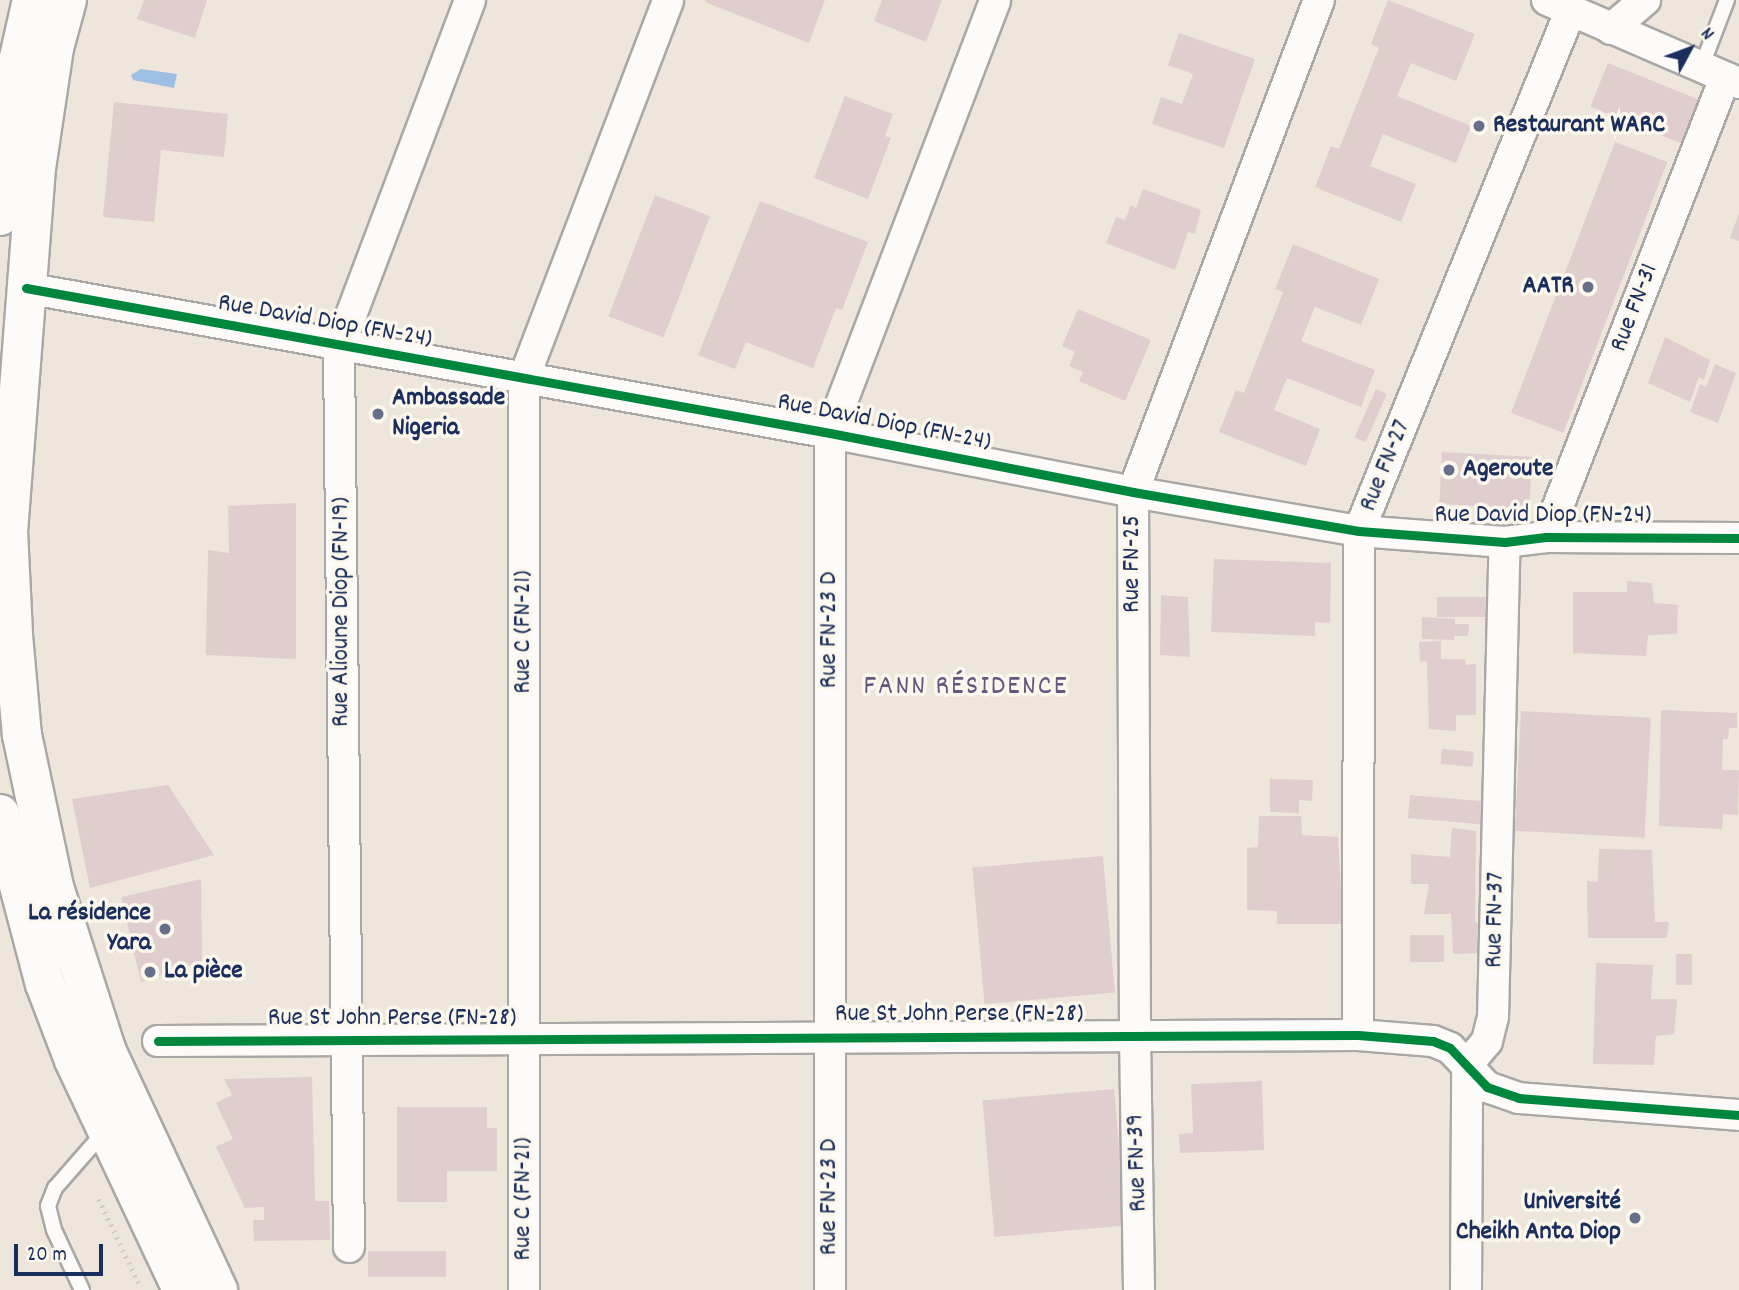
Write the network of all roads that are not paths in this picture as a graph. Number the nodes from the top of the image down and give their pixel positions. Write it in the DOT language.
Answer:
graph roads {
  1 [pos="32,0"];
  2 [pos="67,0"];
  3 [pos="470,0"];
  4 [pos="668,0"];
  5 [pos="995,0"];
  6 [pos="1319,0"];
  7 [pos="1645,0"];
  8 [pos="1727,0"];
  9 [pos="1559,6"];
  10 [pos="1611,29"];
  11 [pos="1721,76"];
  12 [pos="0,216"];
  13 [pos="26,288"];
  14 [pos="339,347"];
  15 [pos="524,378"];
  16 [pos="830,433"];
  17 [pos="1133,492"];
  18 [pos="1359,531"];
  19 [pos="1546,537"];
  20 [pos="1739,538"];
  21 [pos="1505,542"];
  22 [pos="0,814"];
  23 [pos="1358,1035"];
  24 [pos="1135,1036"];
  25 [pos="829,1037"];
  26 [pos="524,1038"];
  27 [pos="345,1040"];
  28 [pos="158,1041"];
  29 [pos="1466,1065"];
  30 [pos="1739,1115"];
  31 [pos="105,1131"];
  32 [pos="349,1247"];
  33 [pos="82,1290"];
  34 [pos="182,1290"];
  35 [pos="218,1290"];
  36 [pos="524,1290"];
  37 [pos="831,1290"];
  38 [pos="1139,1290"];
  39 [pos="1466,1290"];
  1 -- 12 [label="highway"];
  2 -- 13 [label="highway"];
  3 -- 14 [label="street, Rue Alioune Diop (FN-19)"];
  4 -- 15 [label="street, Rue C (FN-21)"];
  5 -- 16 [label="street, Rue FN-23 D"];
  6 -- 17 [label="street, Rue FN-25"];
  7 -- 10 [label="street"];
  8 -- 11 [label="lane"];
  9 -- 10 [label="street"];
  9 -- 18 [label="street, Rue FN-27"];
  10 -- 11 [label="street"];
  11 -- 19 [label="street, Rue FN-31"];
  13 -- 14 [label="street, Rue David Diop (FN-24)"];
  13 -- 35 [label="highway"];
  14 -- 15 [label="street, Rue David Diop (FN-24)"];
  14 -- 27 [label="street, Rue Alioune Diop (FN-19)"];
  15 -- 16 [label="street, Rue David Diop (FN-24)"];
  15 -- 26 [label="street, Rue C (FN-21)"];
  16 -- 17 [label="street, Rue David Diop (FN-24)"];
  16 -- 25 [label="street, Rue FN-23 D"];
  17 -- 18 [label="street, Rue David Diop (FN-24)"];
  17 -- 24 [label="street, Rue FN-25"];
  18 -- 21 [label="street, Rue David Diop (FN-24)"];
  18 -- 23 [label="street, Rue FN-27"];
  19 -- 20 [label="street, Rue David Diop (FN-24)"];
  19 -- 21 [label="street, Rue David Diop (FN-24)"];
  21 -- 29 [label="street, Rue FN-37"];
  22 -- 31 [label="highway"];
  23 -- 24 [label="street, Rue St John Perse (FN-28)"];
  23 -- 29 [label="street, Rue St John Perse (FN-28)"];
  24 -- 25 [label="street, Rue St John Perse (FN-28)"];
  24 -- 38 [label="street, Rue FN-39"];
  25 -- 26 [label="street, Rue St John Perse (FN-28)"];
  25 -- 37 [label="street, Rue FN-23 D"];
  26 -- 27 [label="street, Rue St John Perse (FN-28)"];
  26 -- 36 [label="street, Rue C (FN-21)"];
  27 -- 28 [label="street, Rue St John Perse (FN-28)"];
  27 -- 32 [label="street, Rue Alioune Diop (FN-19)"];
  29 -- 30 [label="street, Rue St John Perse (FN-28)"];
  29 -- 39 [label="street"];
  31 -- 33 [label="lane"];
  31 -- 34 [label="highway"];
}
